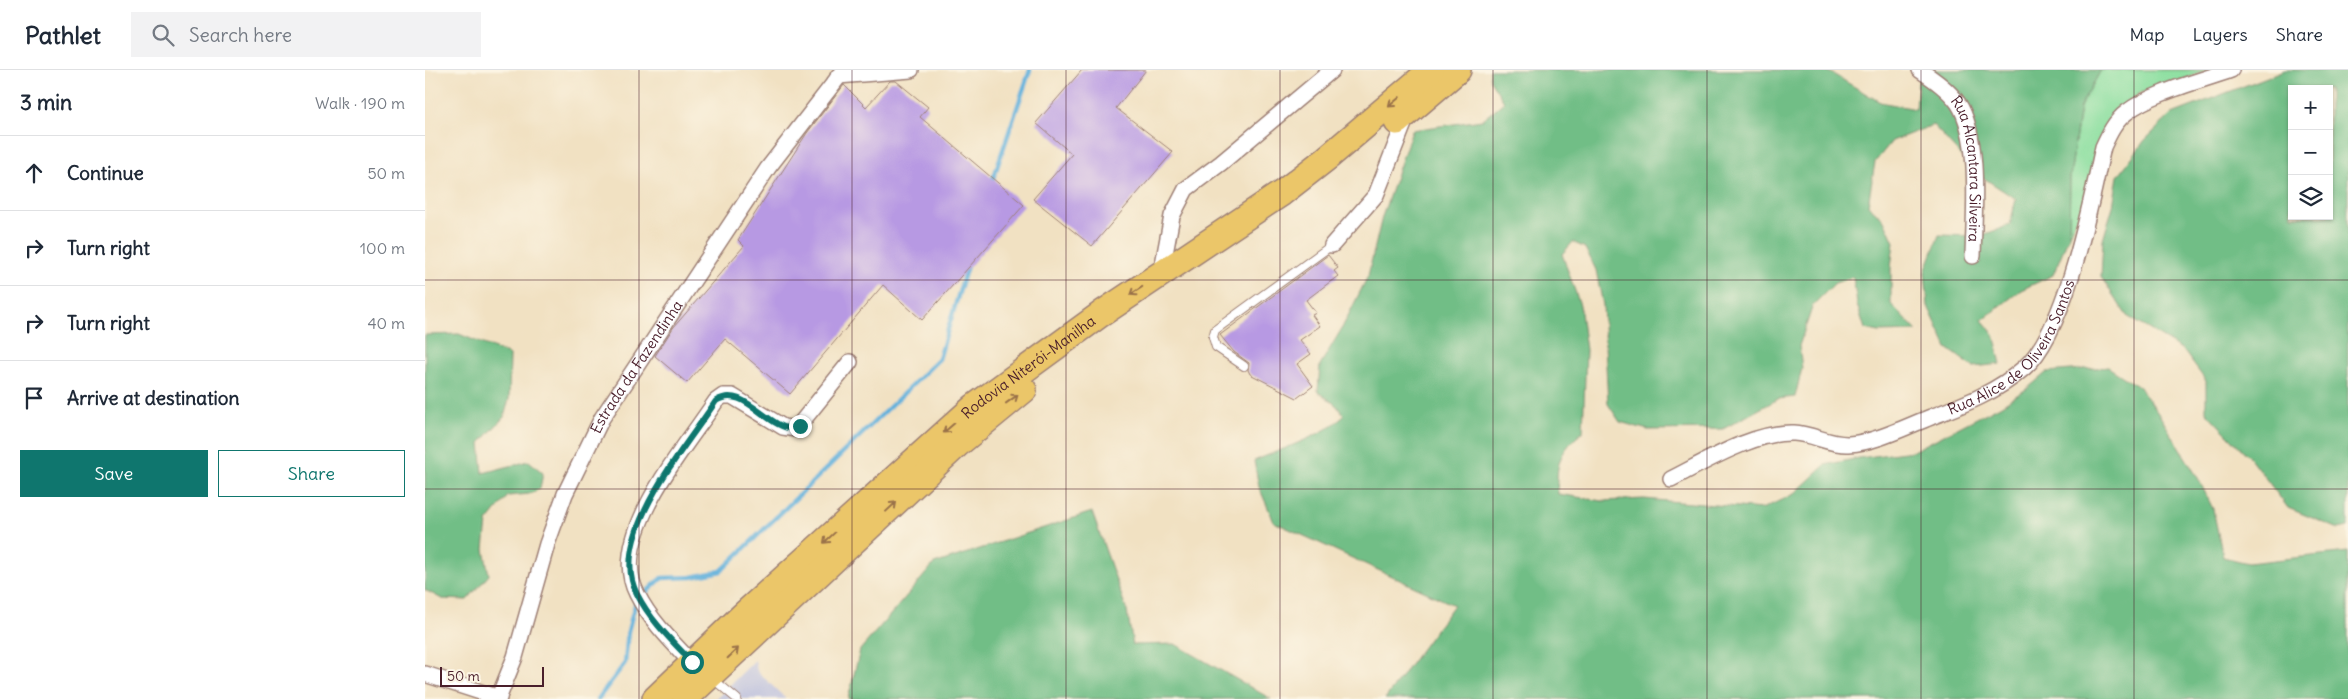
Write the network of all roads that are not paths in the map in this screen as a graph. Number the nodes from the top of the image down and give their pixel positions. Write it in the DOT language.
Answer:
graph roads {
  1 [pos="911,70"];
  2 [pos="1332,70"];
  3 [pos="1431,70"];
  4 [pos="1458,70"];
  5 [pos="1919,70"];
  6 [pos="2231,70"];
  7 [pos="841,73"];
  8 [pos="1408,112"];
  9 [pos="1332,245"];
  10 [pos="1973,256"];
  11 [pos="1161,275"];
  12 [pos="850,362"];
  13 [pos="1244,366"];
  14 [pos="1671,479"];
  15 [pos="701,669"];
  16 [pos="425,674"];
  17 [pos="498,698"];
  18 [pos="655,699"];
  19 [pos="685,699"];
  20 [pos="737,699"];
  1 -- 7 [label="street"];
  2 -- 11 [label="street"];
  3 -- 11 [label="highway, Rodovia Niterói-Manilha, one-way"];
  4 -- 8 [label="highway, Rodovia Niterói-Manilha"];
  5 -- 10 [label="street, Rua Alcantara Silveira"];
  6 -- 14 [label="street, Rua Alice de Oliveira Santos"];
  7 -- 17 [label="street, Estrada da Fazendinha"];
  8 -- 9 [label="street"];
  15 -- 8 [label="highway, Rodovia Niterói-Manilha, one-way"];
  9 -- 13 [label="lane"];
  11 -- 15 [label="highway, Rodovia Niterói-Manilha, one-way"];
  12 -- 15 [label="street"];
  15 -- 18 [label="highway, Rodovia Niterói-Manilha"];
  15 -- 19 [label="highway, Rodovia Niterói-Manilha"];
  15 -- 20 [label="lane"];
  16 -- 17 [label="street"];
}
